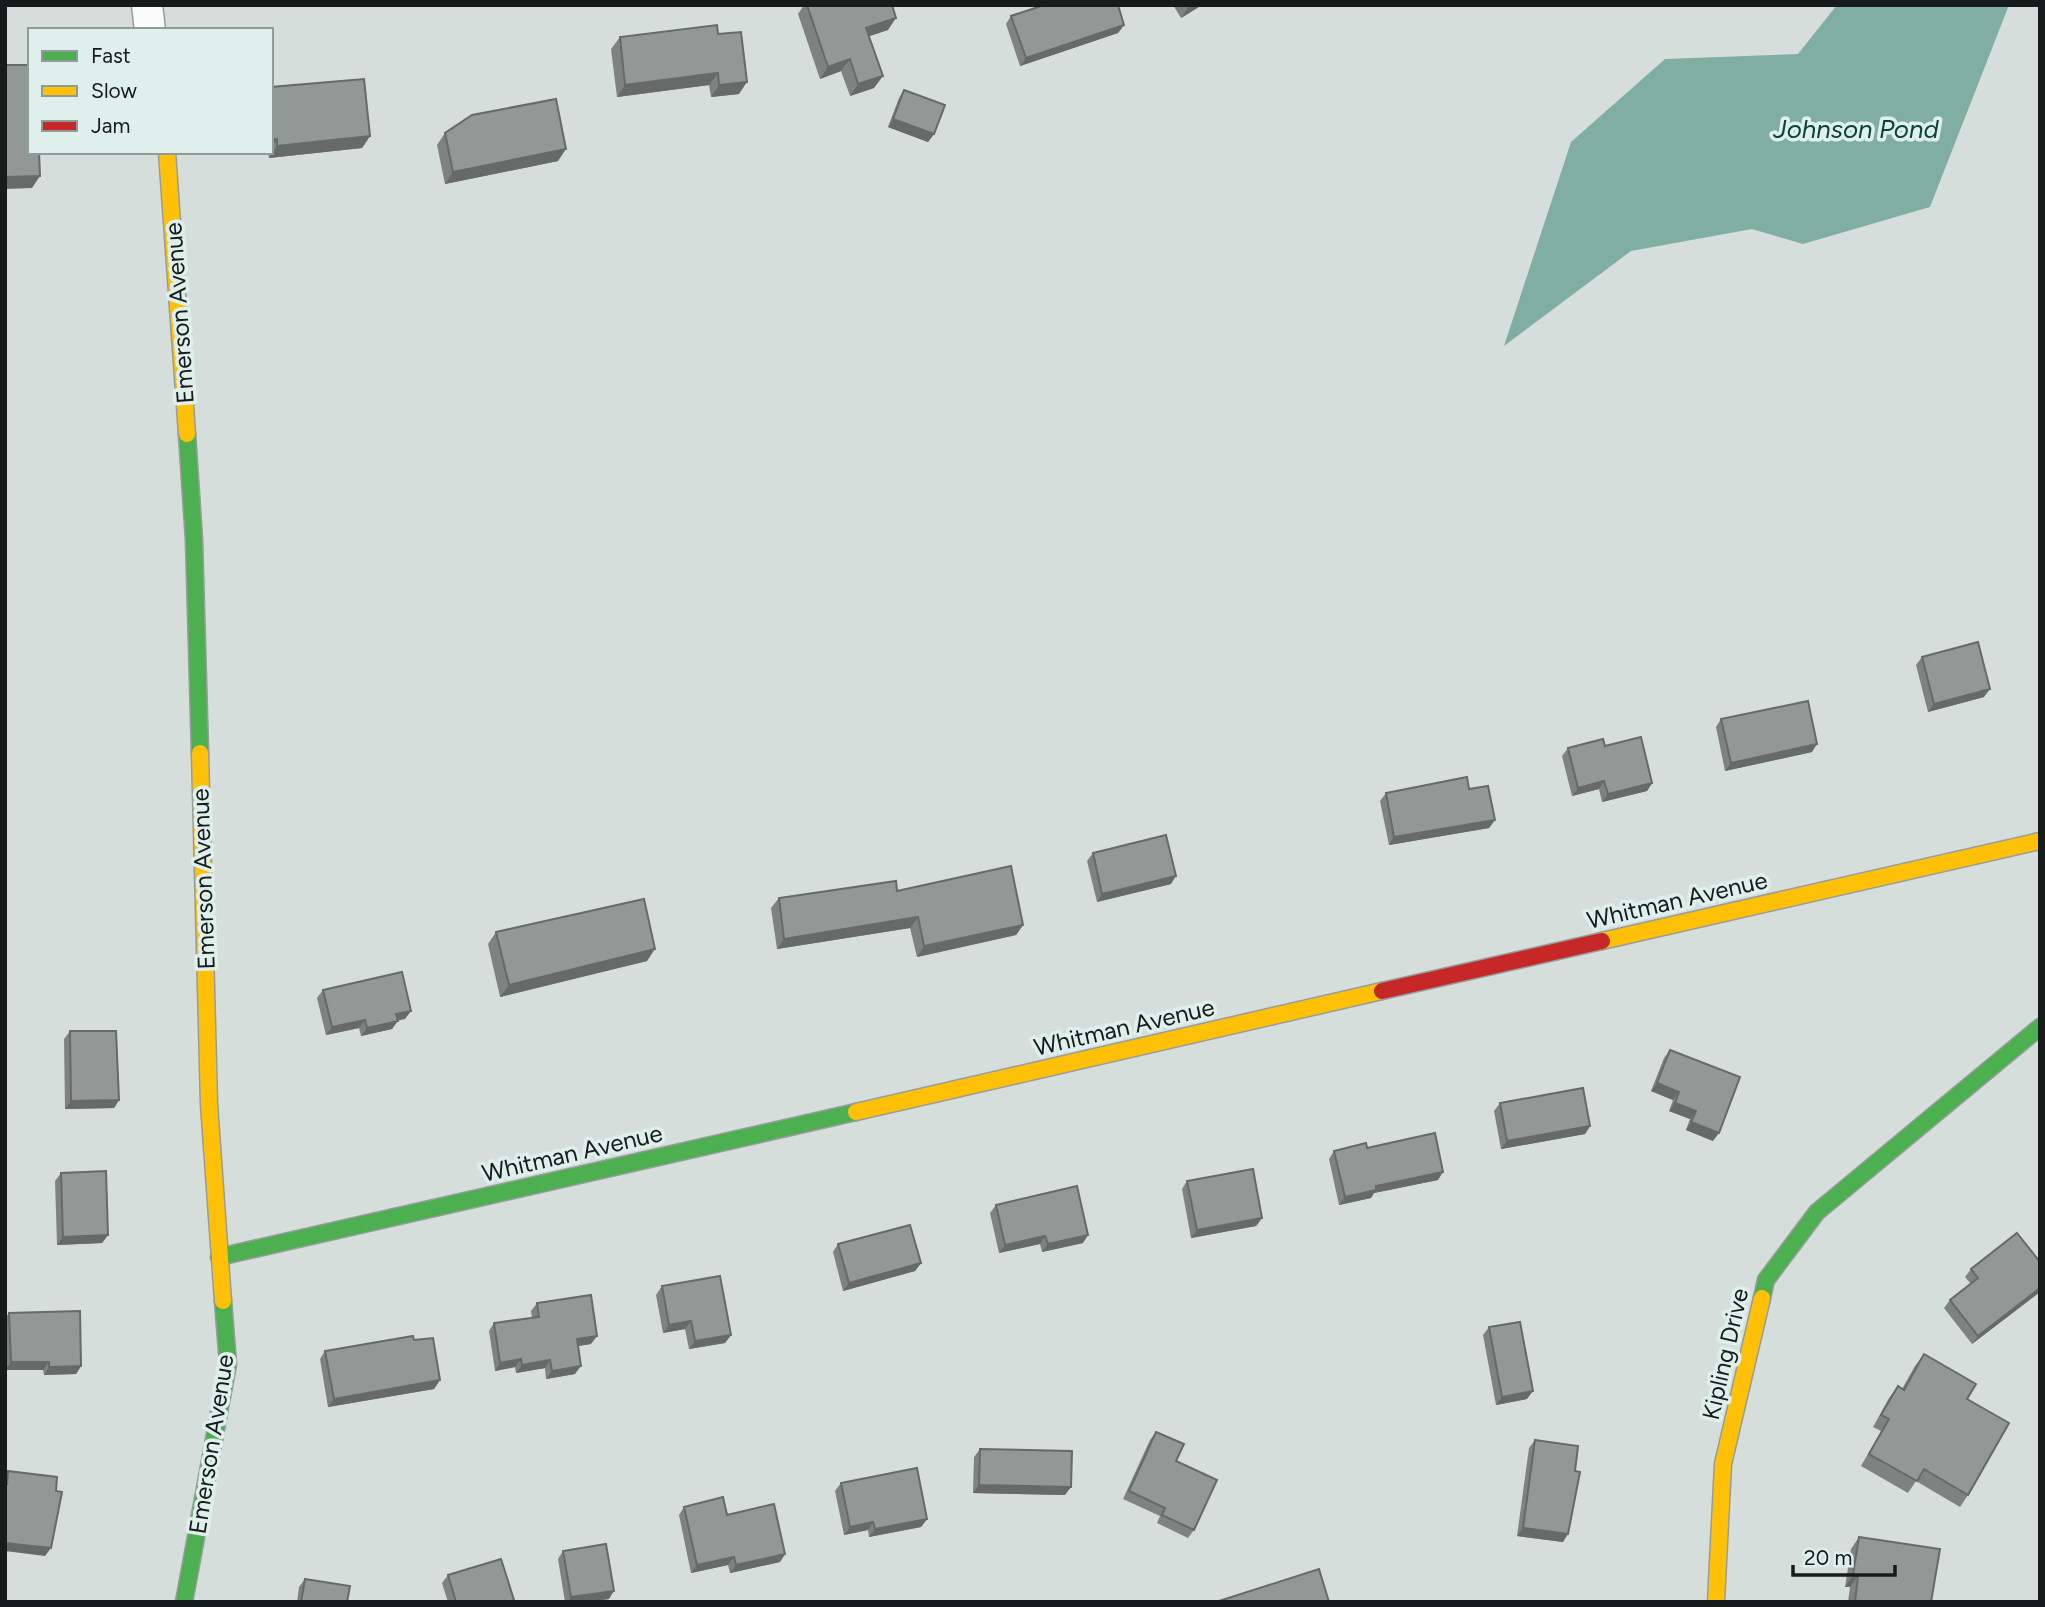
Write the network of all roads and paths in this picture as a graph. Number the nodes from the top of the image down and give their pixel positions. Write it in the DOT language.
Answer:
graph roads {
  1 [pos="147,5"];
  2 [pos="150,28"];
  3 [pos="167,154"];
  4 [pos="2040,841"];
  5 [pos="2040,1027"];
  6 [pos="219,1257"];
  7 [pos="184,1602"];
  8 [pos="1716,1602"];
  1 -- 2 [label="street"];
  3 -- 6 [label="street, Emerson Avenue"];
  4 -- 6 [label="street, Whitman Avenue"];
  5 -- 8 [label="street, Kipling Drive"];
  6 -- 7 [label="street, Emerson Avenue"];
}
